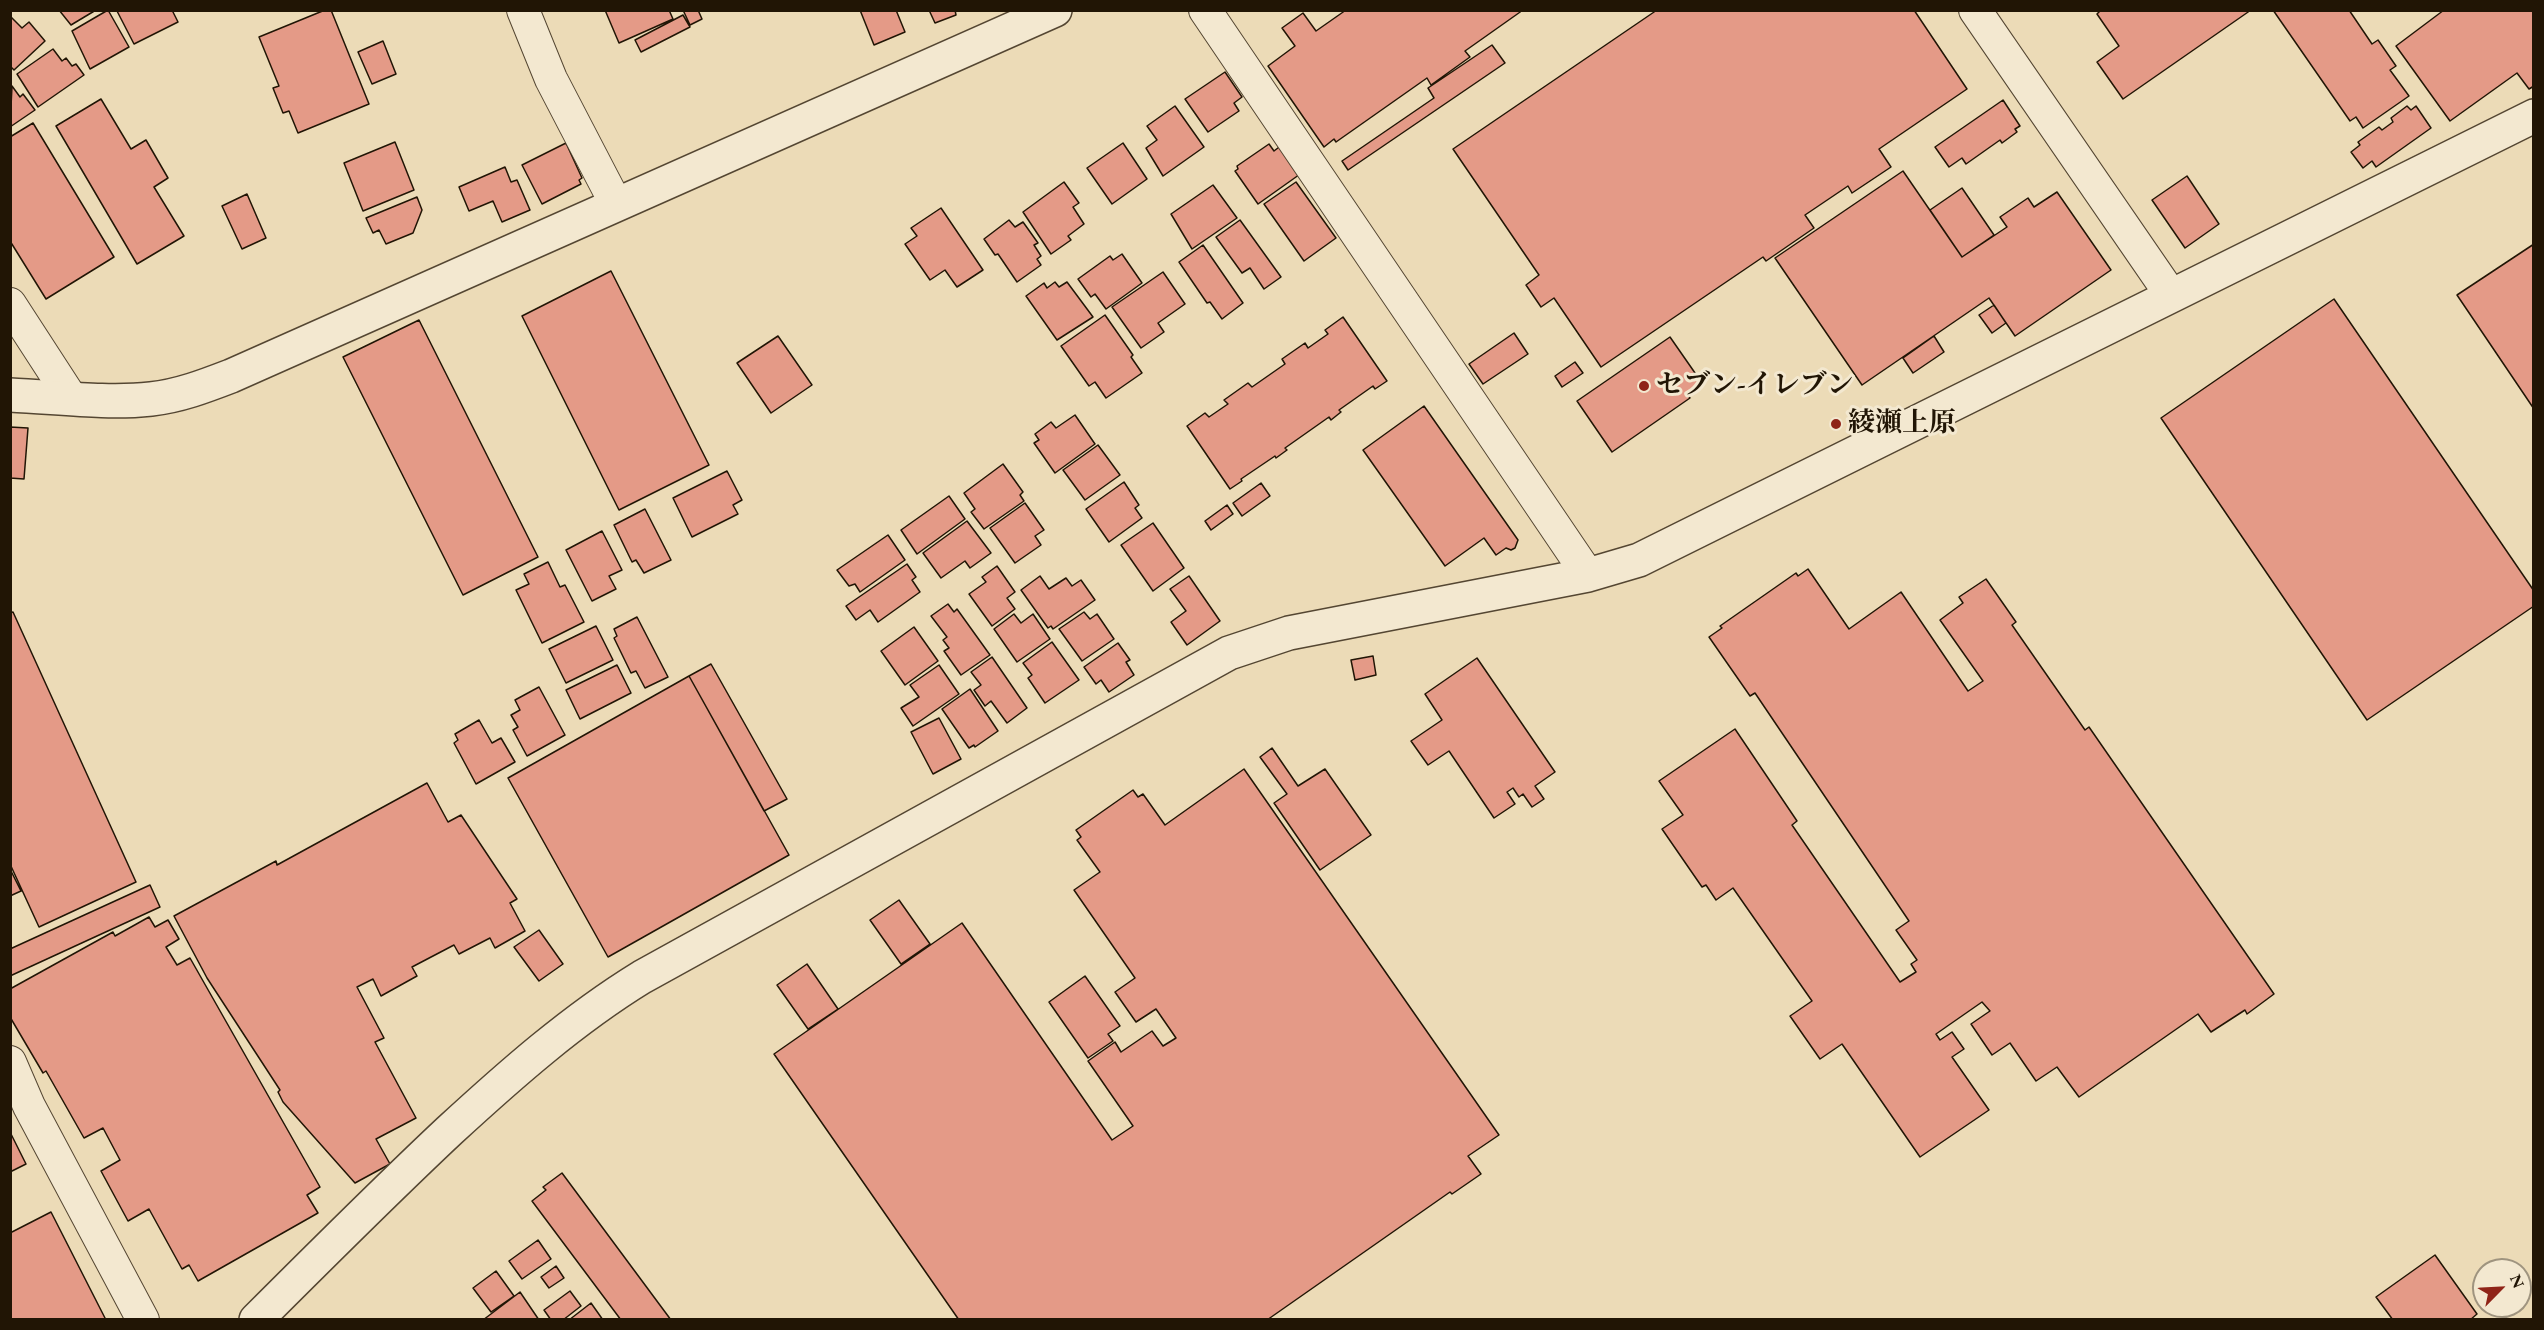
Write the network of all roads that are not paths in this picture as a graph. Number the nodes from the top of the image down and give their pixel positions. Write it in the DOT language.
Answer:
graph roads {
  1 [pos="523,10"];
  2 [pos="1055,10"];
  3 [pos="1205,10"];
  4 [pos="1975,10"];
  5 [pos="2534,116"];
  6 [pos="615,204"];
  7 [pos="2171,295"];
  8 [pos="10,304"];
  9 [pos="10,395"];
  10 [pos="71,398"];
  11 [pos="1588,575"];
  12 [pos="10,1062"];
  13 [pos="143,1320"];
  14 [pos="256,1320"];
  1 -- 6 [label="street"];
  2 -- 6 [label="street"];
  3 -- 11 [label="street"];
  4 -- 7 [label="street"];
  5 -- 7 [label="street"];
  6 -- 10 [label="street"];
  7 -- 11 [label="street"];
  8 -- 10 [label="street"];
  9 -- 10 [label="street"];
  11 -- 14 [label="street"];
  12 -- 13 [label="street"];
}
